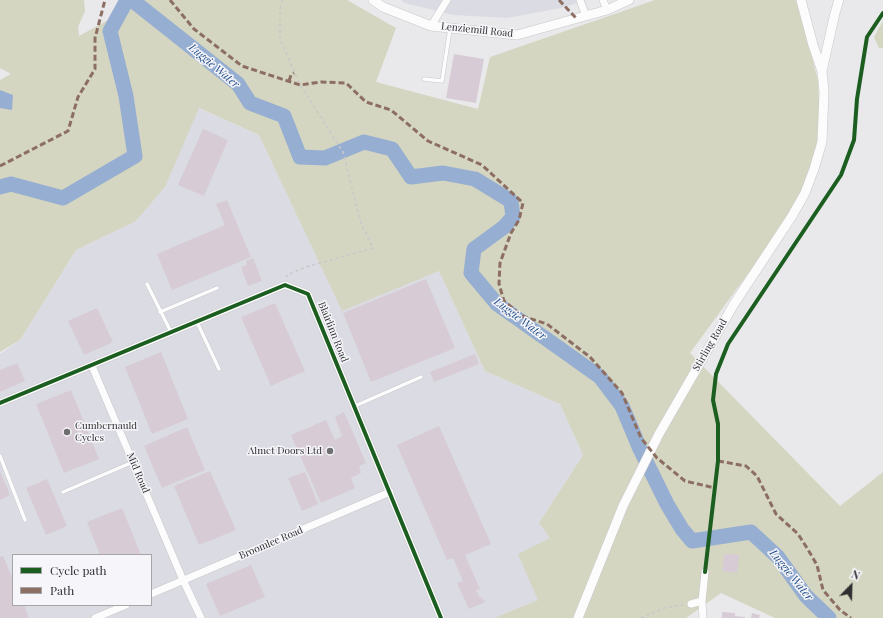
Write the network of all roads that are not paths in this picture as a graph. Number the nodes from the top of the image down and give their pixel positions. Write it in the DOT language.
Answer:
graph roads {
  1 [pos="373,0"];
  2 [pos="447,0"];
  3 [pos="580,0"];
  4 [pos="603,0"];
  5 [pos="629,0"];
  6 [pos="801,0"];
  7 [pos="839,0"];
  8 [pos="607,10"];
  9 [pos="586,16"];
  10 [pos="431,26"];
  11 [pos="450,28"];
  12 [pos="822,71"];
  13 [pos="424,79"];
  14 [pos="147,284"];
  15 [pos="217,288"];
  16 [pos="160,312"];
  17 [pos="197,322"];
  18 [pos="171,332"];
  19 [pos="92,366"];
  20 [pos="219,369"];
  21 [pos="421,377"];
  22 [pos="0,403"];
  23 [pos="355,406"];
  24 [pos="0,456"];
  25 [pos="133,462"];
  26 [pos="63,492"];
  27 [pos="390,492"];
  28 [pos="25,520"];
  29 [pos="705,572"];
  30 [pos="183,580"];
  31 [pos="152,594"];
  32 [pos="702,601"];
  33 [pos="691,604"];
  34 [pos="124,606"];
  35 [pos="95,618"];
  36 [pos="201,618"];
  37 [pos="441,618"];
  38 [pos="578,618"];
  39 [pos="703,618"];
  1 -- 10 [label="main road, Lenziemill Road"];
  2 -- 10 [label="street"];
  3 -- 9 [label="street"];
  4 -- 8 [label="street"];
  5 -- 8 [label="main road, Lenziemill Road"];
  6 -- 12 [label="main road, Stirling Road"];
  7 -- 12 [label="main road, Stirling Road"];
  8 -- 9 [label="main road, Lenziemill Road"];
  9 -- 11 [label="main road, Lenziemill Road"];
  10 -- 11 [label="main road, Lenziemill Road"];
  11 -- 13 [label="lane"];
  12 -- 38 [label="main road, Stirling Road"];
  14 -- 16 [label="lane"];
  15 -- 16 [label="lane"];
  16 -- 18 [label="lane"];
  17 -- 18 [label="street"];
  17 -- 20 [label="lane"];
  17 -- 23 [label="street, Blairlinn Road"];
  18 -- 19 [label="street"];
  19 -- 22 [label="street"];
  19 -- 25 [label="street, Mid Road"];
  21 -- 23 [label="lane"];
  23 -- 27 [label="street, Blairlinn Road"];
  24 -- 28 [label="lane"];
  25 -- 26 [label="lane"];
  25 -- 30 [label="street, Mid Road"];
  27 -- 30 [label="street, Broomlee Road"];
  27 -- 37 [label="street, Blairlinn Road"];
  29 -- 32 [label="street"];
  30 -- 31 [label="street, Broomlee Road"];
  30 -- 36 [label="street, Mid Road"];
  32 -- 33 [label="street"];
  32 -- 39 [label="street"];
  34 -- 35 [label="street"];
}
